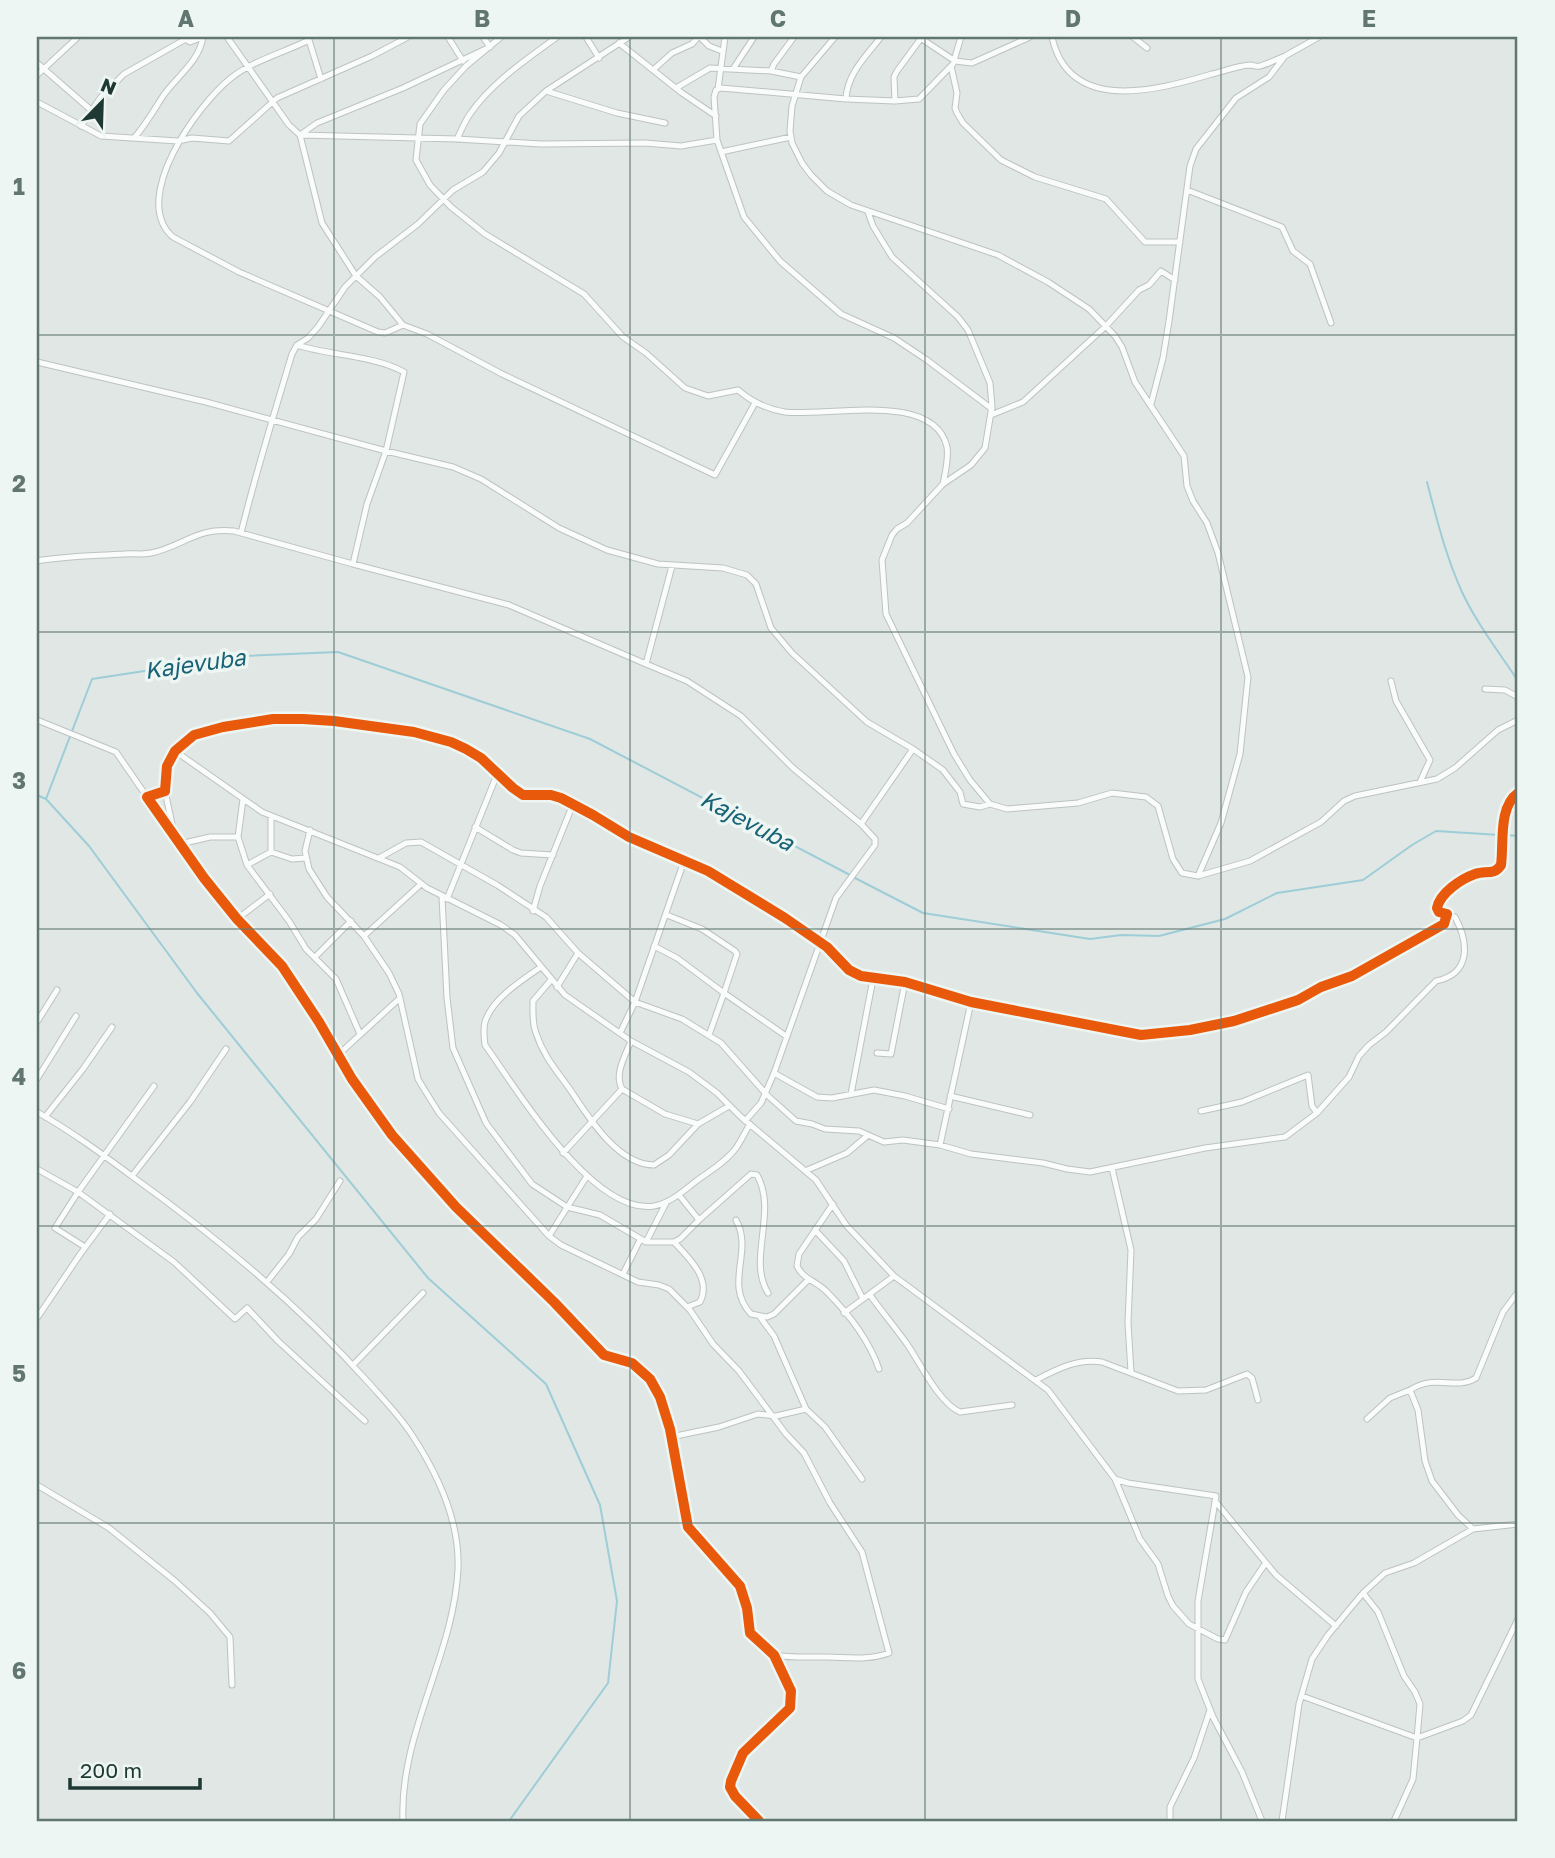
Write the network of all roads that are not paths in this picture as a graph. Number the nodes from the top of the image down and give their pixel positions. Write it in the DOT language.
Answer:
graph roads {
  1 [pos="78,37"];
  2 [pos="227,37"];
  3 [pos="408,37"];
  4 [pos="448,37"];
  5 [pos="483,37"];
  6 [pos="501,37"];
  7 [pos="557,37"];
  8 [pos="586,37"];
  9 [pos="629,37"];
  10 [pos="699,37"];
  11 [pos="725,37"];
  12 [pos="754,37"];
  13 [pos="794,37"];
  14 [pos="835,37"];
  15 [pos="881,37"];
  16 [pos="921,37"];
  17 [pos="961,37"];
  18 [pos="1030,37"];
  19 [pos="1052,37"];
  20 [pos="1133,37"];
  21 [pos="1319,37"];
  22 [pos="308,38"];
  23 [pos="183,39"];
  24 [pos="619,43"];
  25 [pos="490,47"];
  26 [pos="1147,48"];
  27 [pos="722,51"];
  28 [pos="1285,56"];
  29 [pos="599,58"];
  30 [pos="37,62"];
  31 [pos="464,63"];
  32 [pos="953,64"];
  33 [pos="246,67"];
  34 [pos="721,68"];
  35 [pos="43,69"];
  36 [pos="733,69"];
  37 [pos="653,70"];
  38 [pos="771,71"];
  39 [pos="37,75"];
  40 [pos="801,77"];
  41 [pos="321,79"];
  42 [pos="676,88"];
  43 [pos="719,89"];
  44 [pos="546,90"];
  45 [pos="796,96"];
  46 [pos="846,99"];
  47 [pos="895,101"];
  48 [pos="37,102"];
  49 [pos="273,102"];
  50 [pos="91,110"];
  51 [pos="716,116"];
  52 [pos="665,123"];
  53 [pos="80,126"];
  54 [pos="300,135"];
  55 [pos="791,137"];
  56 [pos="135,138"];
  57 [pos="417,139"];
  58 [pos="457,139"];
  59 [pos="718,140"];
  60 [pos="178,141"];
  61 [pos="504,142"];
  62 [pos="721,152"];
  63 [pos="1187,190"];
  64 [pos="442,199"];
  65 [pos="868,212"];
  66 [pos="1180,242"];
  67 [pos="356,276"];
  68 [pos="1175,280"];
  69 [pos="328,310"];
  70 [pos="1331,323"];
  71 [pos="403,325"];
  72 [pos="1106,327"];
  73 [pos="298,345"];
  74 [pos="37,362"];
  75 [pos="755,403"];
  76 [pos="1151,404"];
  77 [pos="991,412"];
  78 [pos="274,419"];
  79 [pos="386,451"];
  80 [pos="943,484"];
  81 [pos="241,533"];
  82 [pos="37,561"];
  83 [pos="353,564"];
  84 [pos="672,566"];
  85 [pos="646,664"];
  86 [pos="1391,681"];
  87 [pos="1485,689"];
  88 [pos="1518,697"];
  89 [pos="37,720"];
  90 [pos="1518,720"];
  91 [pos="913,749"];
  92 [pos="175,751"];
  93 [pos="498,772"];
  94 [pos="1420,782"];
  95 [pos="165,791"];
  96 [pos="1518,793"];
  97 [pos="147,797"];
  98 [pos="243,799"];
  99 [pos="573,804"];
  100 [pos="990,804"];
  101 [pos="271,816"];
  102 [pos="861,824"];
  103 [pos="475,827"];
  104 [pos="310,830"];
  105 [pos="170,832"];
  106 [pos="238,837"];
  107 [pos="180,844"];
  108 [pos="271,852"];
  109 [pos="553,855"];
  110 [pos="306,858"];
  111 [pos="379,859"];
  112 [pos="684,861"];
  113 [pos="461,864"];
  114 [pos="247,865"];
  115 [pos="1198,876"];
  116 [pos="421,884"];
  117 [pos="270,894"];
  118 [pos="445,898"];
  119 [pos="533,911"];
  120 [pos="1447,914"];
  121 [pos="667,915"];
  122 [pos="237,919"];
  123 [pos="351,922"];
  124 [pos="364,936"];
  125 [pos="820,942"];
  126 [pos="654,946"];
  127 [pos="578,953"];
  128 [pos="315,957"];
  129 [pos="541,967"];
  130 [pos="873,979"];
  131 [pos="551,980"];
  132 [pos="905,982"];
  133 [pos="557,987"];
  134 [pos="57,990"];
  135 [pos="724,993"];
  136 [pos="400,998"];
  137 [pos="635,1002"];
  138 [pos="971,1002"];
  139 [pos="76,1016"];
  140 [pos="37,1022"];
  141 [pos="112,1027"];
  142 [pos="620,1033"];
  143 [pos="360,1034"];
  144 [pos="709,1035"];
  145 [pos="786,1036"];
  146 [pos="631,1041"];
  147 [pos="226,1049"];
  148 [pos="877,1053"];
  149 [pos="338,1055"];
  150 [pos="774,1073"];
  151 [pos="37,1079"];
  152 [pos="154,1086"];
  153 [pos="622,1089"];
  154 [pos="765,1092"];
  155 [pos="851,1094"];
  156 [pos="950,1096"];
  157 [pos="729,1107"];
  158 [pos="949,1109"];
  159 [pos="1201,1111"];
  160 [pos="1317,1113"];
  161 [pos="37,1114"];
  162 [pos="1030,1115"];
  163 [pos="45,1116"];
  164 [pos="591,1121"];
  165 [pos="747,1123"];
  166 [pos="698,1124"];
  167 [pos="867,1136"];
  168 [pos="940,1145"];
  169 [pos="563,1153"];
  170 [pos="104,1155"];
  171 [pos="1112,1168"];
  172 [pos="37,1169"];
  173 [pos="805,1171"];
  174 [pos="132,1176"];
  175 [pos="587,1176"];
  176 [pos="340,1181"];
  177 [pos="78,1192"];
  178 [pos="679,1195"];
  179 [pos="666,1203"];
  180 [pos="833,1204"];
  181 [pos="567,1207"];
  182 [pos="110,1214"];
  183 [pos="699,1220"];
  184 [pos="736,1220"];
  185 [pos="815,1230"];
  186 [pos="549,1236"];
  187 [pos="643,1241"];
  188 [pos="674,1241"];
  189 [pos="85,1247"];
  190 [pos="623,1274"];
  191 [pos="894,1276"];
  192 [pos="808,1280"];
  193 [pos="267,1282"];
  194 [pos="1518,1292"];
  195 [pos="423,1293"];
  196 [pos="768,1293"];
  197 [pos="870,1295"];
  198 [pos="863,1299"];
  199 [pos="687,1307"];
  200 [pos="844,1313"];
  201 [pos="760,1317"];
  202 [pos="37,1318"];
  203 [pos="353,1365"];
  204 [pos="879,1369"];
  205 [pos="1131,1373"];
  206 [pos="1036,1380"];
  207 [pos="1410,1390"];
  208 [pos="1258,1400"];
  209 [pos="1012,1405"];
  210 [pos="806,1409"];
  211 [pos="772,1415"];
  212 [pos="1367,1419"];
  213 [pos="365,1421"];
  214 [pos="671,1437"];
  215 [pos="862,1479"];
  216 [pos="1115,1479"];
  217 [pos="37,1485"];
  218 [pos="1215,1500"];
  219 [pos="1518,1524"];
  220 [pos="1473,1529"];
  221 [pos="1265,1564"];
  222 [pos="1363,1594"];
  223 [pos="1518,1619"];
  224 [pos="1336,1626"];
  225 [pos="1197,1628"];
  226 [pos="774,1655"];
  227 [pos="232,1685"];
  228 [pos="1302,1696"];
  229 [pos="1210,1710"];
  230 [pos="1417,1738"];
  231 [pos="403,1821"];
  232 [pos="759,1821"];
  233 [pos="1170,1821"];
  234 [pos="1262,1821"];
  235 [pos="1282,1821"];
  236 [pos="1394,1821"];
  1 -- 35 [label="street"];
  2 -- 33 [label="street"];
  3 -- 41 [label="street"];
  4 -- 31 [label="street"];
  5 -- 25 [label="street"];
  6 -- 25 [label="street"];
  7 -- 58 [label="street"];
  8 -- 29 [label="street"];
  9 -- 24 [label="street"];
  10 -- 27 [label="street"];
  10 -- 37 [label="street"];
  11 -- 27 [label="street"];
  12 -- 36 [label="street"];
  13 -- 38 [label="street"];
  14 -- 40 [label="street"];
  15 -- 46 [label="street"];
  16 -- 32 [label="street"];
  16 -- 47 [label="street"];
  17 -- 32 [label="street"];
  18 -- 32 [label="street"];
  19 -- 28 [label="street"];
  20 -- 26 [label="street"];
  21 -- 28 [label="street"];
  22 -- 33 [label="street"];
  22 -- 41 [label="street"];
  23 -- 50 [label="street"];
  23 -- 56 [label="street"];
  24 -- 29 [label="street"];
  24 -- 37 [label="street"];
  25 -- 31 [label="street"];
  27 -- 34 [label="street"];
  28 -- 63 [label="street"];
  29 -- 44 [label="street"];
  30 -- 35 [label="street"];
  31 -- 54 [label="street"];
  31 -- 57 [label="street"];
  32 -- 47 [label="street"];
  32 -- 66 [label="street"];
  33 -- 49 [label="street"];
  33 -- 60 [label="street"];
  34 -- 36 [label="street"];
  34 -- 42 [label="street"];
  34 -- 43 [label="street"];
  35 -- 39 [label="street"];
  35 -- 50 [label="street"];
  36 -- 38 [label="street"];
  37 -- 42 [label="street"];
  38 -- 40 [label="street"];
  40 -- 45 [label="street"];
  41 -- 49 [label="street"];
  42 -- 51 [label="street"];
  43 -- 45 [label="street"];
  43 -- 51 [label="street"];
  44 -- 52 [label="street"];
  44 -- 61 [label="street"];
  45 -- 46 [label="street"];
  45 -- 55 [label="street"];
  46 -- 47 [label="street"];
  48 -- 53 [label="street"];
  49 -- 54 [label="street"];
  49 -- 60 [label="street"];
  50 -- 53 [label="street"];
  51 -- 59 [label="street"];
  53 -- 56 [label="street"];
  54 -- 57 [label="street"];
  54 -- 67 [label="street"];
  55 -- 62 [label="street"];
  55 -- 65 [label="street"];
  56 -- 60 [label="street"];
  57 -- 58 [label="street"];
  57 -- 64 [label="street"];
  58 -- 61 [label="street"];
  59 -- 61 [label="street"];
  59 -- 62 [label="street"];
  60 -- 69 [label="street"];
  61 -- 64 [label="street"];
  62 -- 77 [label="street"];
  63 -- 66 [label="street"];
  63 -- 70 [label="street"];
  64 -- 67 [label="street"];
  64 -- 75 [label="street"];
  65 -- 72 [label="street"];
  65 -- 77 [label="street"];
  66 -- 68 [label="street"];
  67 -- 69 [label="street"];
  67 -- 71 [label="street"];
  68 -- 72 [label="street"];
  68 -- 76 [label="street"];
  69 -- 71 [label="street"];
  69 -- 73 [label="street"];
  71 -- 75 [label="street"];
  72 -- 76 [label="street"];
  72 -- 77 [label="street"];
  73 -- 78 [label="street"];
  73 -- 79 [label="street"];
  74 -- 78 [label="street"];
  75 -- 80 [label="street"];
  76 -- 115 [label="street"];
  77 -- 80 [label="street"];
  78 -- 79 [label="street"];
  78 -- 81 [label="street"];
  79 -- 83 [label="street"];
  79 -- 84 [label="street"];
  80 -- 100 [label="street"];
  81 -- 82 [label="street"];
  81 -- 83 [label="street"];
  83 -- 85 [label="street"];
  84 -- 85 [label="street"];
  84 -- 91 [label="street"];
  85 -- 102 [label="street"];
  86 -- 94 [label="street"];
  87 -- 88 [label="street"];
  89 -- 97 [label="street"];
  90 -- 94 [label="street"];
  91 -- 100 [label="street"];
  91 -- 102 [label="street"];
  92 -- 93 [label="street"];
  92 -- 95 [label="street"];
  92 -- 98 [label="street"];
  93 -- 99 [label="street"];
  93 -- 103 [label="street"];
  94 -- 115 [label="street"];
  95 -- 97 [label="street"];
  95 -- 105 [label="street"];
  96 -- 120 [label="street"];
  97 -- 105 [label="street"];
  98 -- 101 [label="street"];
  98 -- 106 [label="street"];
  99 -- 109 [label="street"];
  99 -- 112 [label="street"];
  100 -- 115 [label="street"];
  101 -- 104 [label="street"];
  101 -- 108 [label="street"];
  102 -- 125 [label="street"];
  103 -- 109 [label="street"];
  103 -- 113 [label="street"];
  104 -- 110 [label="street"];
  104 -- 111 [label="street"];
  105 -- 107 [label="street"];
  106 -- 107 [label="street"];
  106 -- 114 [label="street"];
  107 -- 122 [label="street"];
  108 -- 110 [label="street"];
  108 -- 114 [label="street"];
  109 -- 119 [label="street"];
  110 -- 123 [label="street"];
  111 -- 113 [label="street"];
  111 -- 116 [label="street"];
  112 -- 121 [label="street"];
  112 -- 125 [label="street"];
  113 -- 118 [label="street"];
  113 -- 119 [label="street"];
  114 -- 117 [label="street"];
  116 -- 118 [label="street"];
  116 -- 124 [label="street"];
  117 -- 122 [label="street"];
  117 -- 128 [label="street"];
  118 -- 129 [label="street"];
  118 -- 181 [label="street"];
  119 -- 127 [label="street"];
  120 -- 138 [label="street"];
  120 -- 160 [label="street"];
  121 -- 126 [label="street"];
  121 -- 135 [label="street"];
  122 -- 149 [label="street"];
  123 -- 124 [label="street"];
  123 -- 128 [label="street"];
  124 -- 136 [label="street"];
  125 -- 130 [label="street"];
  125 -- 145 [label="street"];
  126 -- 135 [label="street"];
  126 -- 137 [label="street"];
  127 -- 133 [label="street"];
  127 -- 137 [label="street"];
  128 -- 143 [label="street"];
  129 -- 131 [label="street"];
  129 -- 169 [label="street"];
  130 -- 132 [label="street"];
  130 -- 155 [label="street"];
  131 -- 133 [label="street"];
  131 -- 164 [label="street"];
  132 -- 138 [label="street"];
  132 -- 148 [label="street"];
  133 -- 142 [label="street"];
  134 -- 140 [label="street"];
  135 -- 144 [label="street"];
  135 -- 145 [label="street"];
  136 -- 143 [label="street"];
  136 -- 186 [label="street"];
  137 -- 142 [label="street"];
  137 -- 144 [label="street"];
  138 -- 156 [label="street"];
  139 -- 151 [label="street"];
  141 -- 163 [label="street"];
  142 -- 146 [label="street"];
  143 -- 149 [label="street"];
  144 -- 154 [label="street"];
  145 -- 150 [label="street"];
  146 -- 153 [label="street"];
  146 -- 157 [label="street"];
  147 -- 174 [label="street"];
  149 -- 214 [label="street"];
  150 -- 154 [label="street"];
  150 -- 155 [label="street"];
  152 -- 170 [label="street"];
  153 -- 164 [label="street"];
  153 -- 166 [label="street"];
  154 -- 165 [label="street"];
  154 -- 167 [label="street"];
  155 -- 158 [label="street"];
  156 -- 158 [label="street"];
  156 -- 162 [label="street"];
  157 -- 165 [label="street"];
  157 -- 166 [label="street"];
  158 -- 168 [label="street"];
  159 -- 160 [label="street"];
  160 -- 171 [label="street"];
  161 -- 163 [label="street"];
  163 -- 170 [label="street"];
  164 -- 166 [label="street"];
  164 -- 169 [label="street"];
  165 -- 173 [label="street"];
  165 -- 178 [label="street"];
  167 -- 168 [label="street"];
  167 -- 173 [label="street"];
  168 -- 171 [label="street"];
  169 -- 175 [label="street"];
  170 -- 174 [label="street"];
  170 -- 177 [label="street"];
  171 -- 205 [label="street"];
  172 -- 177 [label="street"];
  173 -- 180 [label="street"];
  174 -- 193 [label="street"];
  175 -- 179 [label="street"];
  175 -- 181 [label="street"];
  176 -- 193 [label="street"];
  177 -- 182 [label="street"];
  177 -- 189 [label="street"];
  178 -- 179 [label="street"];
  178 -- 183 [label="street"];
  179 -- 187 [label="street"];
  180 -- 185 [label="street"];
  180 -- 191 [label="street"];
  181 -- 186 [label="street"];
  181 -- 187 [label="street"];
  182 -- 189 [label="street"];
  182 -- 213 [label="street"];
  183 -- 188 [label="street"];
  183 -- 196 [label="street"];
  184 -- 201 [label="street"];
  185 -- 192 [label="street"];
  185 -- 198 [label="street"];
  186 -- 190 [label="street"];
  187 -- 188 [label="street"];
  187 -- 190 [label="street"];
  188 -- 199 [label="street"];
  189 -- 202 [label="street"];
  190 -- 199 [label="street"];
  191 -- 197 [label="street"];
  191 -- 206 [label="street"];
  192 -- 200 [label="street"];
  192 -- 201 [label="street"];
  193 -- 203 [label="street"];
  194 -- 207 [label="street"];
  195 -- 203 [label="street"];
  197 -- 198 [label="street"];
  197 -- 209 [label="street"];
  198 -- 200 [label="street"];
  199 -- 211 [label="street"];
  200 -- 204 [label="street"];
  201 -- 210 [label="street"];
  203 -- 231 [label="street"];
  205 -- 206 [label="street"];
  205 -- 208 [label="street"];
  206 -- 216 [label="street"];
  207 -- 212 [label="street"];
  207 -- 220 [label="street"];
  210 -- 211 [label="street"];
  210 -- 215 [label="street"];
  211 -- 214 [label="street"];
  211 -- 226 [label="street"];
  214 -- 226 [label="street"];
  216 -- 218 [label="street"];
  216 -- 225 [label="street"];
  217 -- 227 [label="street"];
  218 -- 221 [label="street"];
  218 -- 225 [label="street"];
  219 -- 220 [label="street"];
  220 -- 222 [label="street"];
  221 -- 224 [label="street"];
  221 -- 225 [label="street"];
  222 -- 224 [label="street"];
  222 -- 230 [label="street"];
  223 -- 230 [label="street"];
  224 -- 228 [label="street"];
  225 -- 229 [label="street"];
  226 -- 232 [label="street"];
  228 -- 230 [label="street"];
  228 -- 235 [label="street"];
  229 -- 233 [label="street"];
  229 -- 234 [label="street"];
  230 -- 236 [label="street"];
}
